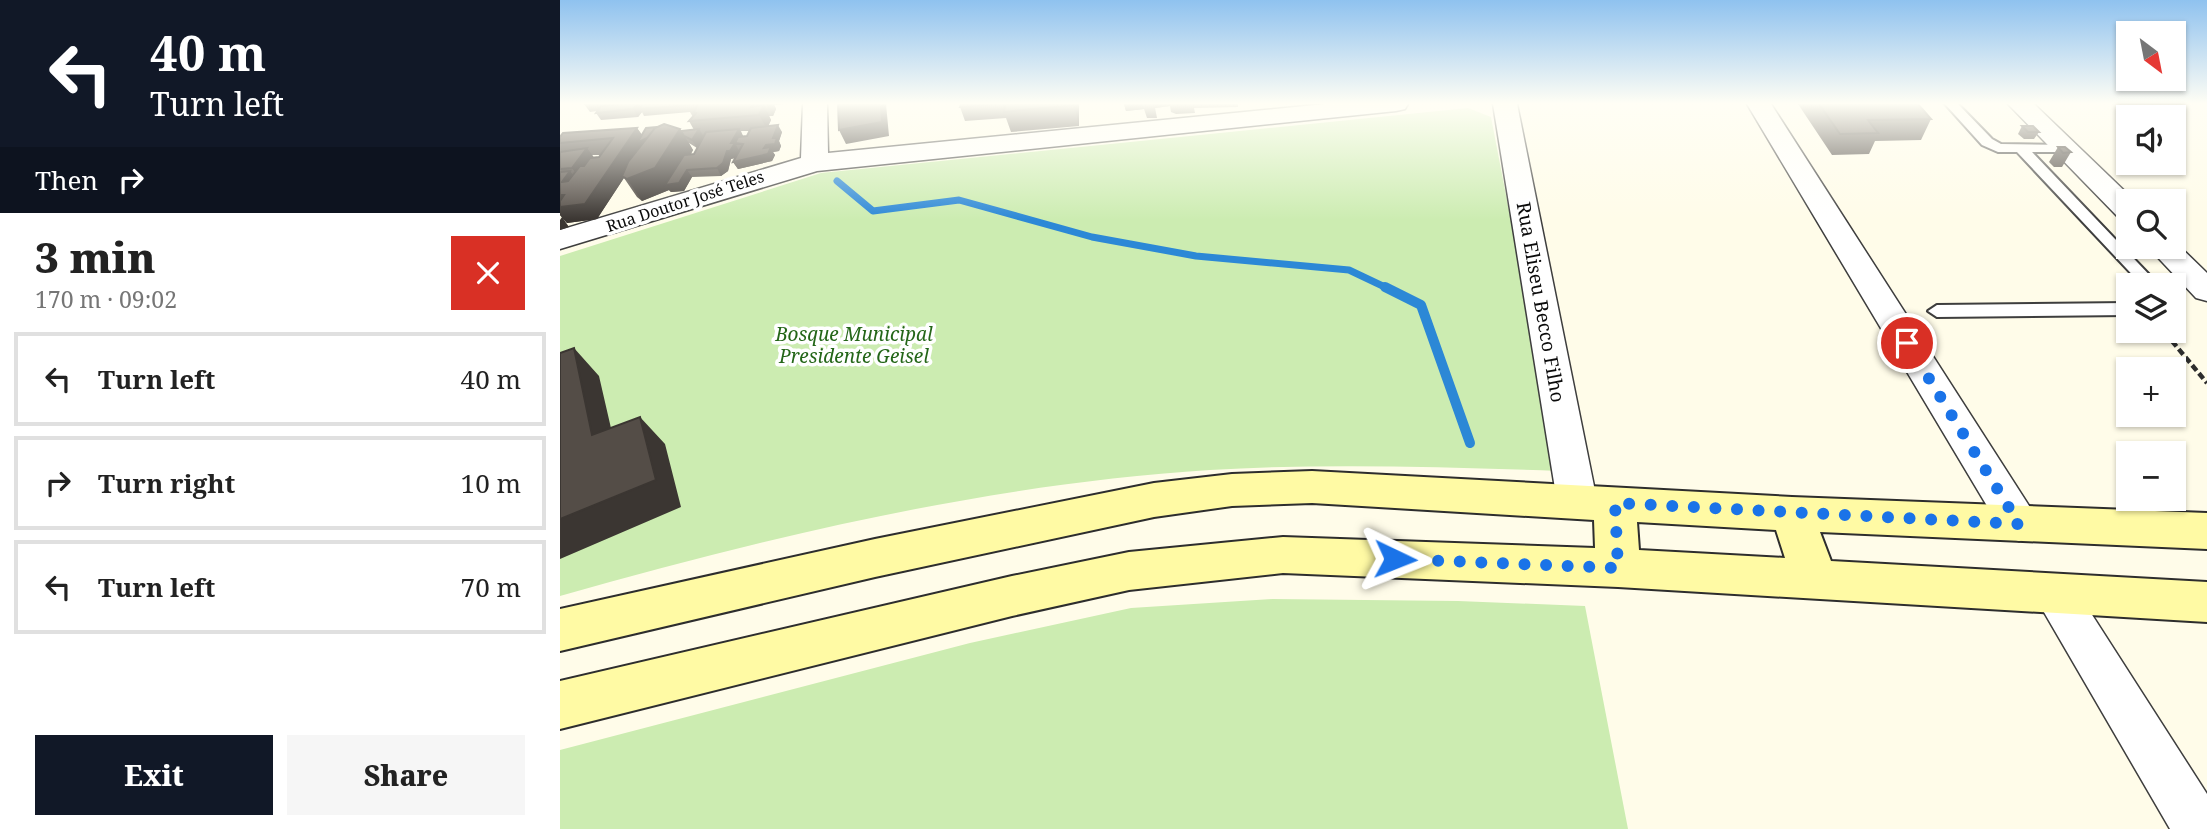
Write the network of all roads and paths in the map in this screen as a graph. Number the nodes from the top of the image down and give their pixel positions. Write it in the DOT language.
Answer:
graph roads {
  1 [pos="814,143"];
  2 [pos="1014,143"];
  3 [pos="1510,143"];
  4 [pos="1783,143"];
  5 [pos="1989,143"];
  6 [pos="2060,143"];
  7 [pos="2065,148"];
  8 [pos="2021,150"];
  9 [pos="814,163"];
  10 [pos="2116,199"];
  11 [pos="560,240"];
  12 [pos="2175,259"];
  13 [pos="2139,273"];
  14 [pos="2207,291"];
  15 [pos="2116,309"];
  16 [pos="1937,311"];
  17 [pos="2174,343"];
  18 [pos="2207,383"];
  19 [pos="1596,502"];
  20 [pos="1792,514"];
  21 [pos="2019,524"];
  22 [pos="2207,531"];
  23 [pos="1618,568"];
  24 [pos="1815,580"];
  25 [pos="2056,594"];
  26 [pos="2207,602"];
  27 [pos="560,630"];
  28 [pos="560,705"];
  29 [pos="2199,829"];
  1 -- 9 [label="street"];
  2 -- 9 [label="street, Rua Doutor José Teles"];
  3 -- 19 [label="street, Rua Eliseu Becco Filho"];
  4 -- 21 [label="street"];
  5 -- 8 [label="lane"];
  6 -- 7 [label="street"];
  7 -- 8 [label="lane"];
  7 -- 10 [label="street"];
  8 -- 13 [label="lane"];
  9 -- 11 [label="street, Rua Doutor José Teles"];
  12 -- 14 [label="street"];
  15 -- 16 [label="lane"];
  17 -- 18 [label="path"];
  19 -- 20 [label="main road"];
  19 -- 23 [label="main road"];
  19 -- 27 [label="main road"];
  20 -- 21 [label="main road"];
  20 -- 24 [label="main road"];
  21 -- 22 [label="main road"];
  23 -- 24 [label="main road"];
  23 -- 28 [label="main road"];
  24 -- 25 [label="main road"];
  25 -- 26 [label="main road"];
  25 -- 29 [label="street"];
}
